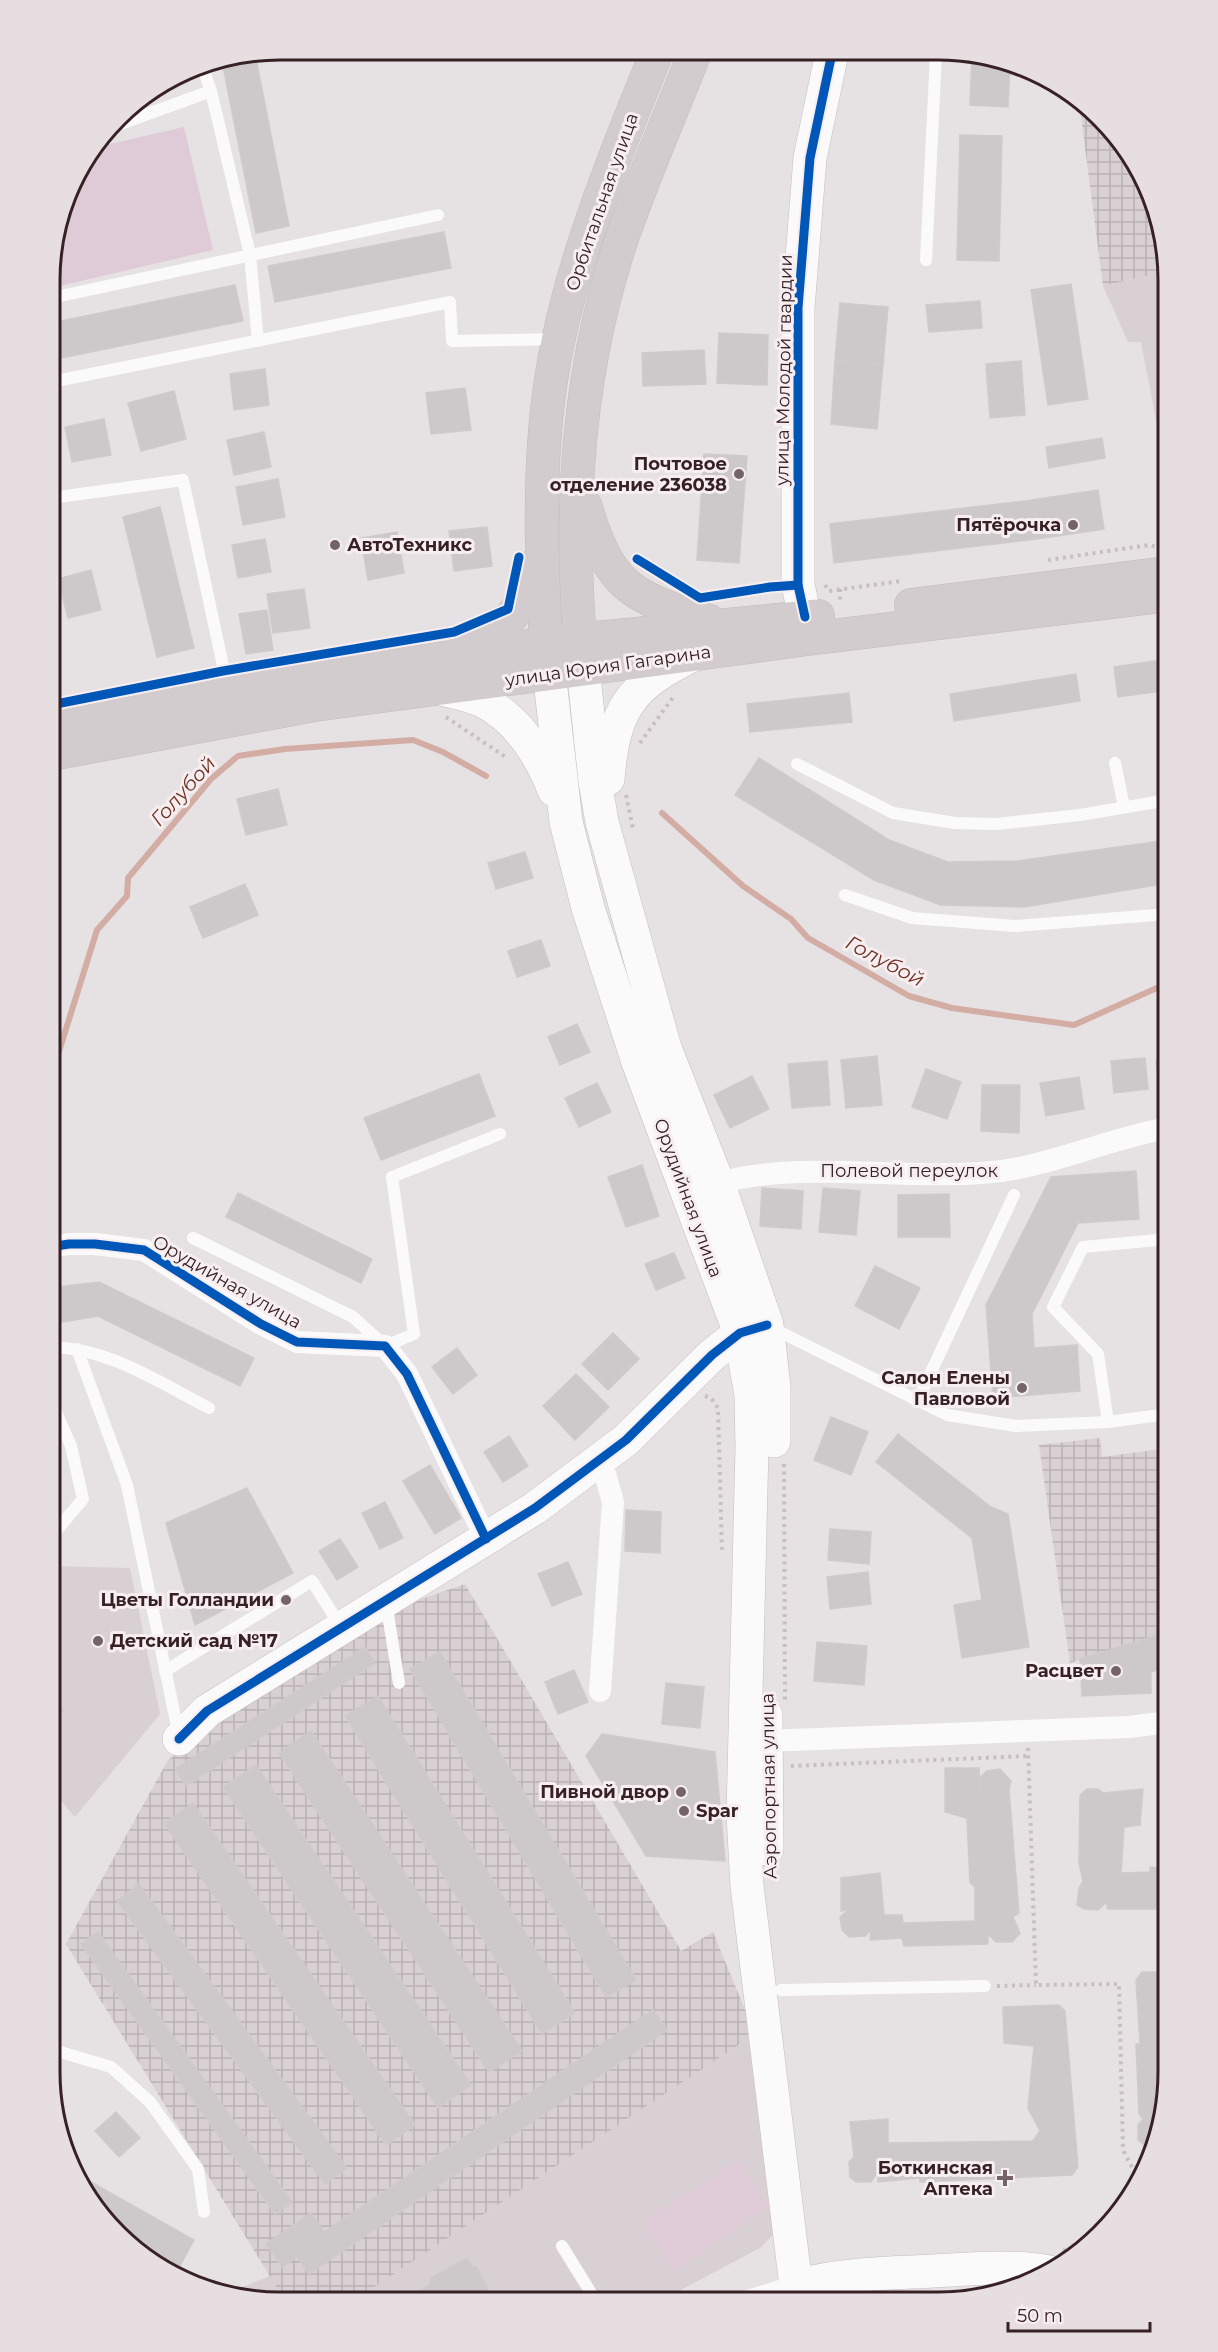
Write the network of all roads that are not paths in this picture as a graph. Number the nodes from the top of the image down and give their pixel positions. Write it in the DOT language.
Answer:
graph roads {
  1 [pos="654,60"];
  2 [pos="692,60"];
  3 [pos="831,60"];
  4 [pos="936,60"];
  5 [pos="205,74"];
  6 [pos="211,91"];
  7 [pos="126,122"];
  8 [pos="438,215"];
  9 [pos="250,255"];
  10 [pos="926,260"];
  11 [pos="60,296"];
  12 [pos="559,339"];
  13 [pos="258,341"];
  14 [pos="60,380"];
  15 [pos="576,475"];
  16 [pos="60,497"];
  17 [pos="540,541"];
  18 [pos="1158,574"];
  19 [pos="1158,596"];
  20 [pos="805,617"];
  21 [pos="722,625"];
  22 [pos="582,654"];
  23 [pos="696,654"];
  24 [pos="547,658"];
  25 [pos="435,674"];
  26 [pos="228,690"];
  27 [pos="60,722"];
  28 [pos="60,752"];
  29 [pos="1115,763"];
  30 [pos="797,764"];
  31 [pos="1158,802"];
  32 [pos="1124,807"];
  33 [pos="566,822"];
  34 [pos="602,822"];
  35 [pos="846,895"];
  36 [pos="1158,915"];
  37 [pos="1158,1131"];
  38 [pos="500,1134"];
  39 [pos="718,1183"];
  40 [pos="1014,1196"];
  41 [pos="193,1238"];
  42 [pos="1158,1240"];
  43 [pos="60,1246"];
  44 [pos="753,1329"];
  45 [pos="385,1346"];
  46 [pos="60,1348"];
  47 [pos="77,1349"];
  48 [pos="917,1402"];
  49 [pos="209,1408"];
  50 [pos="1158,1415"];
  51 [pos="60,1421"];
  52 [pos="1108,1422"];
  53 [pos="602,1460"];
  54 [pos="60,1526"];
  55 [pos="486,1539"];
  56 [pos="386,1601"];
  57 [pos="341,1629"];
  58 [pos="165,1671"];
  59 [pos="399,1683"];
  60 [pos="600,1691"];
  61 [pos="1158,1723"];
  62 [pos="179,1739"];
  63 [pos="766,1741"];
  64 [pos="985,1986"];
  65 [pos="781,1990"];
  66 [pos="60,2052"];
  67 [pos="204,2212"];
  68 [pos="562,2246"];
  69 [pos="1031,2271"];
  70 [pos="806,2283"];
  71 [pos="590,2292"];
  72 [pos="777,2292"];
  1 -- 12 [label="main road, Орбитальная улица"];
  2 -- 15 [label="main road, Орбитальная улица"];
  3 -- 20 [label="main road, улица Молодой гвардии"];
  4 -- 10 [label="lane"];
  5 -- 6 [label="lane"];
  6 -- 7 [label="lane"];
  6 -- 9 [label="lane"];
  8 -- 9 [label="lane"];
  9 -- 11 [label="lane"];
  9 -- 13 [label="lane"];
  12 -- 13 [label="lane"];
  12 -- 17 [label="main road, Орбитальная улица"];
  13 -- 14 [label="lane"];
  15 -- 21 [label="main road"];
  15 -- 22 [label="main road, Орбитальная улица"];
  16 -- 26 [label="lane"];
  17 -- 24 [label="main road, Орбитальная улица"];
  17 -- 25 [label="main road"];
  18 -- 20 [label="main road, улица Юрия Гагарина"];
  19 -- 23 [label="main road, улица Юрия Гагарина"];
  20 -- 21 [label="main road, улица Юрия Гагарина"];
  21 -- 22 [label="main road, улица Юрия Гагарина"];
  22 -- 23 [label="main road, улица Юрия Гагарина"];
  22 -- 24 [label="main road, улица Юрия Гагарина"];
  22 -- 34 [label="main road, Орудийная улица"];
  23 -- 34 [label="main road"];
  24 -- 25 [label="main road, улица Юрия Гагарина"];
  24 -- 33 [label="main road, Орудийная улица"];
  25 -- 26 [label="main road, улица Юрия Гагарина"];
  25 -- 28 [label="main road, улица Юрия Гагарина"];
  25 -- 33 [label="main road"];
  26 -- 27 [label="main road, улица Юрия Гагарина"];
  29 -- 32 [label="lane"];
  30 -- 32 [label="lane"];
  31 -- 32 [label="lane"];
  33 -- 44 [label="main road, Орудийная улица"];
  34 -- 39 [label="main road, Орудийная улица"];
  35 -- 36 [label="lane"];
  37 -- 39 [label="street, Полевой переулок"];
  38 -- 45 [label="lane"];
  39 -- 44 [label="main road, Орудийная улица"];
  40 -- 48 [label="lane"];
  41 -- 45 [label="lane"];
  42 -- 52 [label="lane"];
  43 -- 45 [label="street, Орудийная улица"];
  44 -- 48 [label="lane"];
  44 -- 53 [label="main road"];
  44 -- 63 [label="main road, Аэропортная улица"];
  44 -- 70 [label="main road, Аэропортная улица"];
  45 -- 55 [label="street"];
  46 -- 47 [label="lane"];
  47 -- 49 [label="lane"];
  47 -- 58 [label="lane"];
  48 -- 52 [label="lane"];
  50 -- 52 [label="lane"];
  51 -- 54 [label="lane"];
  53 -- 55 [label="main road"];
  53 -- 60 [label="street"];
  55 -- 56 [label="main road"];
  56 -- 57 [label="main road"];
  56 -- 59 [label="lane"];
  57 -- 58 [label="lane"];
  57 -- 62 [label="main road"];
  58 -- 62 [label="lane"];
  61 -- 63 [label="street"];
  63 -- 65 [label="main road, Аэропортная улица"];
  64 -- 65 [label="lane"];
  65 -- 70 [label="main road, Аэропортная улица"];
  66 -- 67 [label="lane"];
  68 -- 71 [label="lane"];
  69 -- 70 [label="main road"];
  70 -- 72 [label="street"];
}
